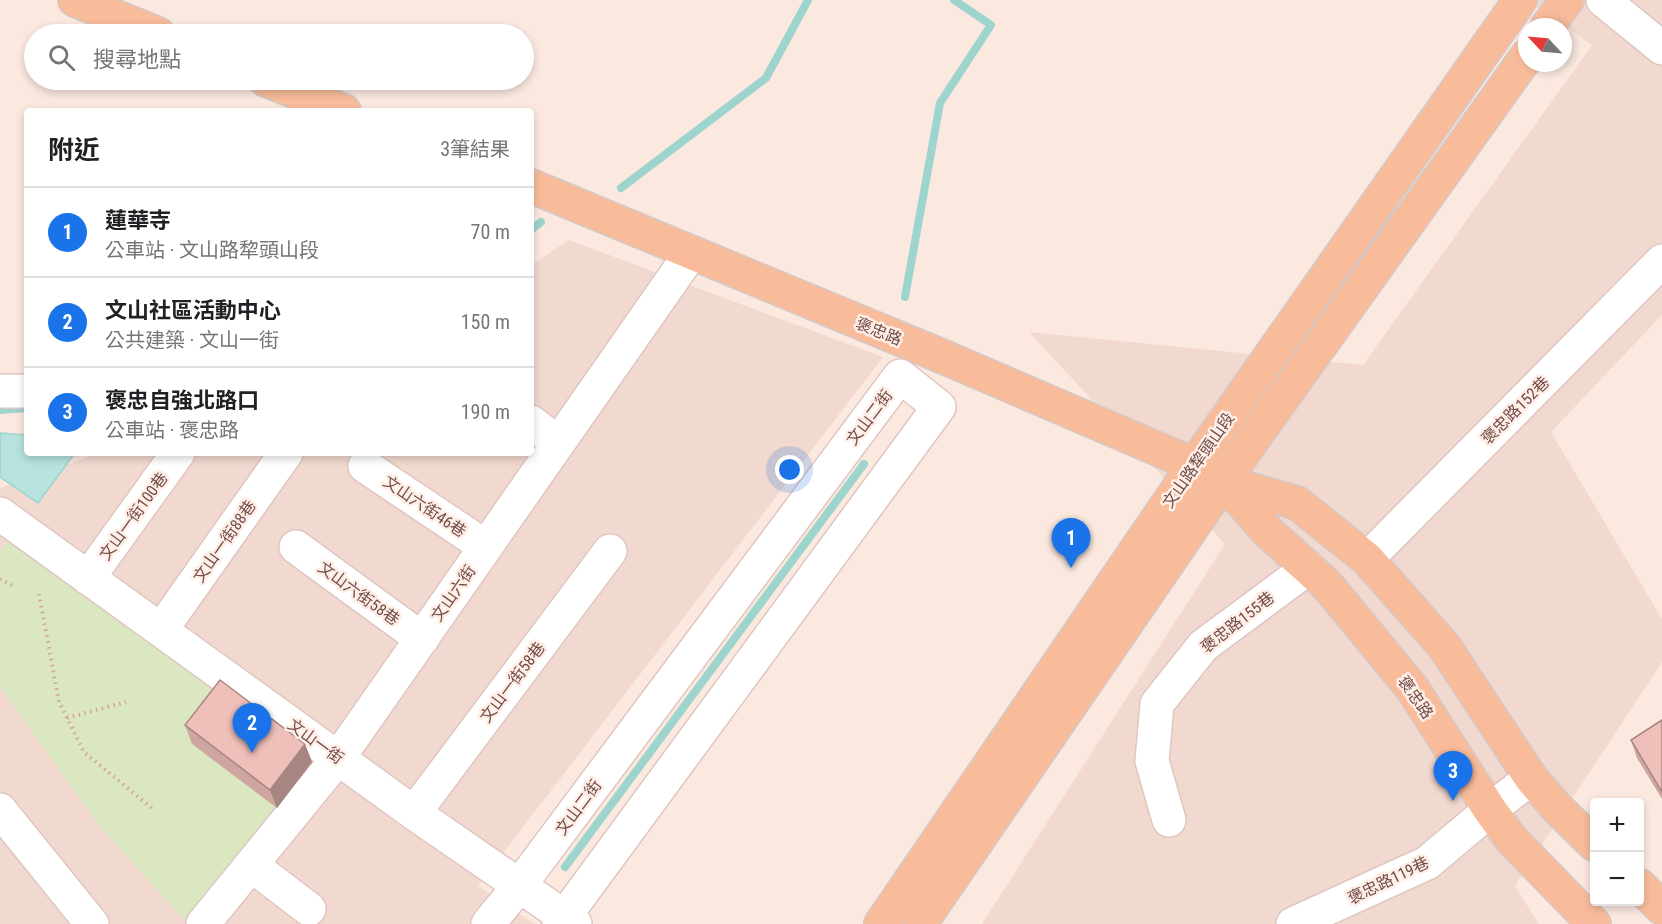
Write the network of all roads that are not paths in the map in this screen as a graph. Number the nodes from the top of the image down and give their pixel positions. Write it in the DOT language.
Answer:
graph roads {
  1 [pos="75,0"];
  2 [pos="1520,0"];
  3 [pos="1567,0"];
  4 [pos="1603,0"];
  5 [pos="1554,18"];
  6 [pos="134,24"];
  7 [pos="1662,48"];
  8 [pos="1518,69"];
  9 [pos="291,90"];
  10 [pos="336,108"];
  11 [pos="534,192"];
  12 [pos="691,253"];
  13 [pos="1662,261"];
  14 [pos="0,391"];
  15 [pos="24,392"];
  16 [pos="534,424"];
  17 [pos="558,443"];
  18 [pos="176,456"];
  19 [pos="284,456"];
  20 [pos="1195,465"];
  21 [pos="365,466"];
  22 [pos="1224,482"];
  23 [pos="0,514"];
  24 [pos="296,547"];
  25 [pos="486,547"];
  26 [pos="610,552"];
  27 [pos="1367,559"];
  28 [pos="1308,568"];
  29 [pos="88,578"];
  30 [pos="161,630"];
  31 [pos="422,639"];
  32 [pos="339,757"];
  33 [pos="1531,778"];
  34 [pos="0,810"];
  35 [pos="1490,810"];
  36 [pos="414,813"];
  37 [pos="1169,820"];
  38 [pos="1590,840"];
  39 [pos="251,865"];
  40 [pos="519,886"];
  41 [pos="1644,890"];
  42 [pos="1662,908"];
  43 [pos="309,909"];
  44 [pos="567,922"];
  45 [pos="92,924"];
  46 [pos="204,924"];
  47 [pos="488,924"];
  48 [pos="881,924"];
  49 [pos="920,924"];
  50 [pos="1293,924"];
  51 [pos="1594,924"];
  1 -- 6 [label="main road"];
  2 -- 20 [label="main road, 文山路犂頭山段"];
  3 -- 5 [label="main road"];
  4 -- 7 [label="street"];
  8 -- 22 [label="main road, 文山路犂頭山段"];
  9 -- 10 [label="main road"];
  11 -- 12 [label="main road, 褒忠路"];
  12 -- 17 [label="street, 文山六街"];
  12 -- 20 [label="main road, 褒忠路"];
  13 -- 27 [label="street, 褒忠路152巷"];
  14 -- 15 [label="street"];
  16 -- 17 [label="street"];
  17 -- 25 [label="street, 文山六街"];
  18 -- 29 [label="street, 文山一街100巷"];
  19 -- 30 [label="street, 文山一街88巷"];
  20 -- 22 [label="main road, 褒忠路"];
  20 -- 48 [label="main road, 文山路犂頭山段"];
  21 -- 25 [label="street, 文山六街46巷"];
  22 -- 27 [label="main road, 褒忠路"];
  22 -- 28 [label="main road, 褒忠路"];
  22 -- 49 [label="main road, 文山路犂頭山段"];
  23 -- 29 [label="street, 文山一街"];
  24 -- 31 [label="street, 文山六街58巷"];
  25 -- 31 [label="street, 文山六街"];
  26 -- 36 [label="street, 文山一街58巷"];
  27 -- 33 [label="main road, 褒忠路"];
  28 -- 35 [label="main road, 褒忠路"];
  28 -- 37 [label="street, 褒忠路155巷"];
  29 -- 30 [label="street, 文山一街"];
  30 -- 32 [label="street, 文山一街"];
  31 -- 32 [label="street, 文山六街"];
  32 -- 36 [label="street, 文山一街"];
  32 -- 39 [label="street, 文山六街"];
  33 -- 35 [label="street, 褒忠路119巷"];
  33 -- 38 [label="main road, 褒忠路"];
  34 -- 45 [label="street"];
  35 -- 50 [label="street, 褒忠路119巷"];
  35 -- 51 [label="main road, 褒忠路"];
  36 -- 40 [label="street, 文山一街"];
  39 -- 43 [label="street"];
  39 -- 46 [label="street, 文山六街"];
  40 -- 44 [label="street, 文山一街"];
  40 -- 44 [label="street, 文山二街"];
  40 -- 47 [label="street, 文山二街"];
  41 -- 42 [label="main road"];
}
